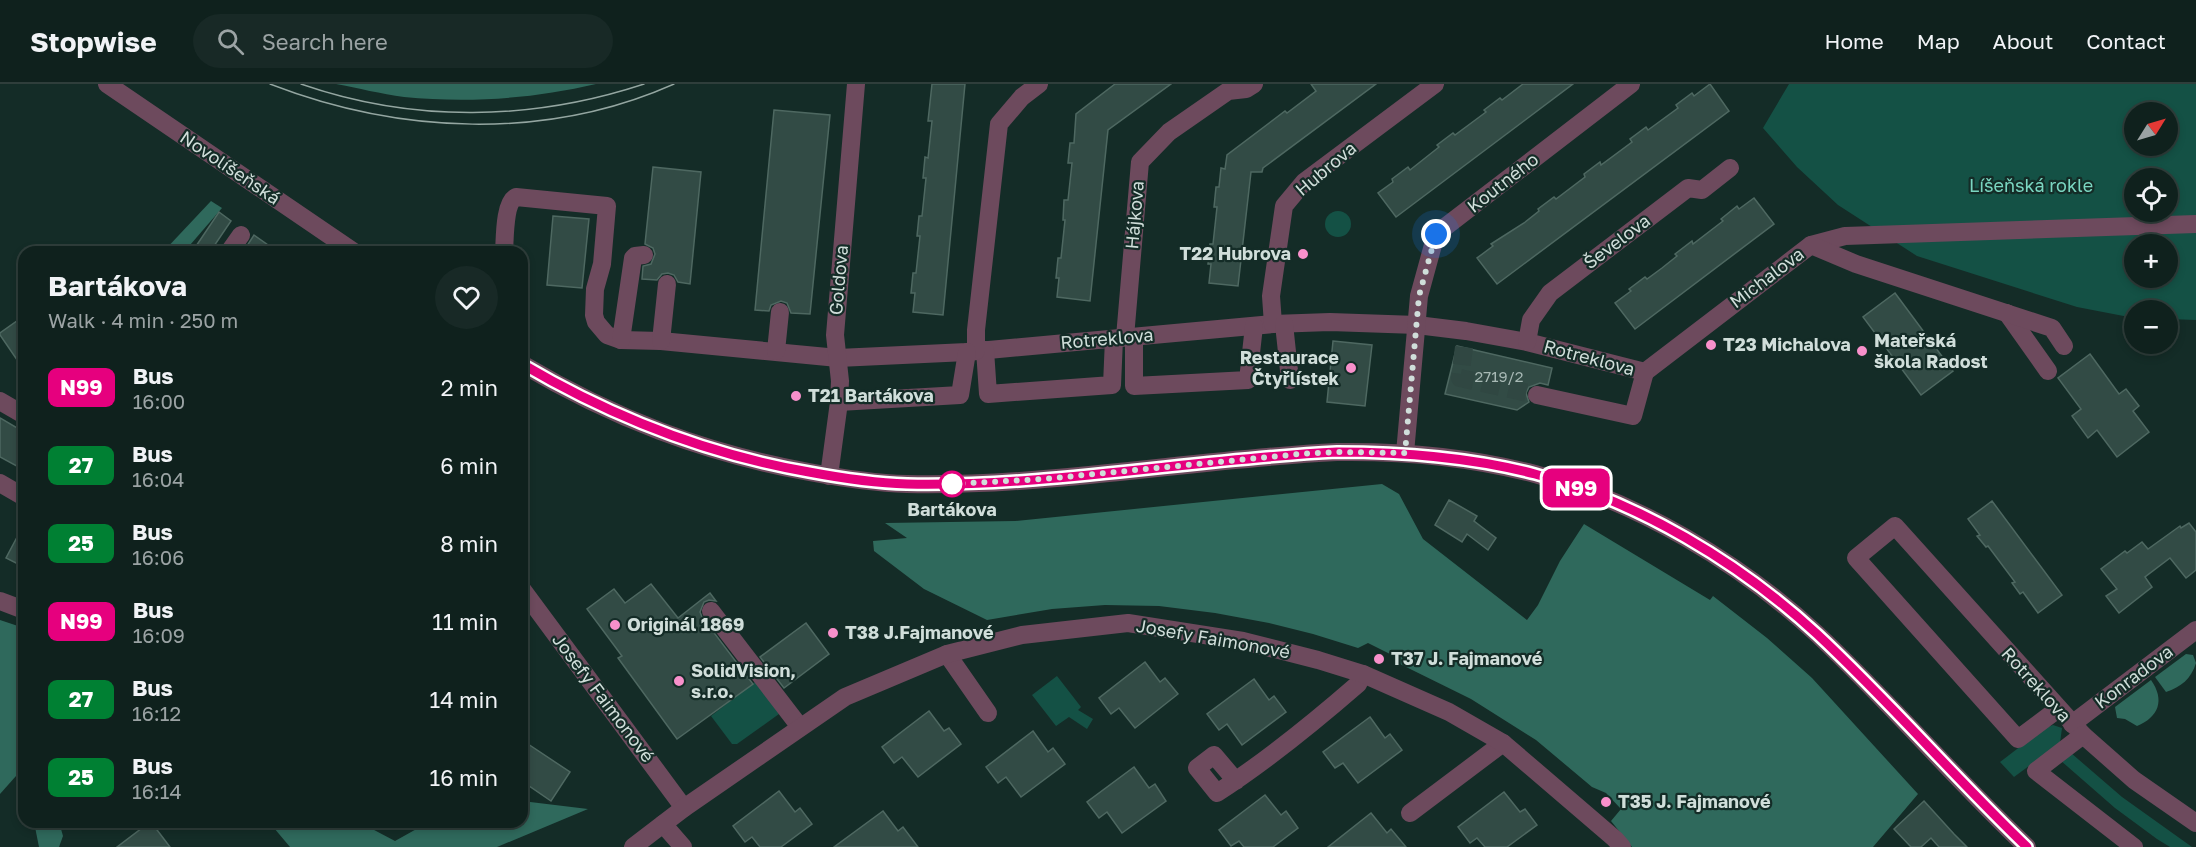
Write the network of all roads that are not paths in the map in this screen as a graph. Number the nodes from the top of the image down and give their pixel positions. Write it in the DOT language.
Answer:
graph roads {
  1 [pos="106,84"];
  2 [pos="856,84"];
  3 [pos="1039,84"];
  4 [pos="1254,84"];
  5 [pos="1436,84"];
  6 [pos="1631,84"];
  7 [pos="1730,168"];
  8 [pos="2196,224"];
  9 [pos="241,235"];
  10 [pos="1811,245"];
  11 [pos="233,246"];
  12 [pos="345,246"];
  13 [pos="505,246"];
  14 [pos="644,255"];
  15 [pos="667,284"];
  16 [pos="780,312"];
  17 [pos="2007,313"];
  18 [pos="1279,324"];
  19 [pos="1416,325"];
  20 [pos="1254,326"];
  21 [pos="1124,338"];
  22 [pos="621,340"];
  23 [pos="661,340"];
  24 [pos="1527,342"];
  25 [pos="2064,346"];
  26 [pos="776,351"];
  27 [pos="976,351"];
  28 [pos="838,358"];
  29 [pos="528,367"];
  30 [pos="2048,371"];
  31 [pos="1645,372"];
  32 [pos="1290,380"];
  33 [pos="1537,395"];
  34 [pos="0,400"];
  35 [pos="839,402"];
  36 [pos="18,411"];
  37 [pos="1405,453"];
  38 [pos="829,476"];
  39 [pos="1,485"];
  40 [pos="18,494"];
  41 [pos="528,597"];
  42 [pos="0,601"];
  43 [pos="18,608"];
  44 [pos="711,611"];
  45 [pos="2196,630"];
  46 [pos="947,654"];
  47 [pos="1363,674"];
  48 [pos="2058,709"];
  49 [pos="988,713"];
  50 [pos="800,727"];
  51 [pos="2077,730"];
  52 [pos="1503,743"];
  53 [pos="1236,781"];
  54 [pos="684,808"];
  55 [pos="1410,813"];
  56 [pos="2196,823"];
  57 [pos="663,824"];
  58 [pos="1614,844"];
  59 [pos="633,847"];
  60 [pos="683,847"];
  61 [pos="2028,847"];
  62 [pos="2134,847"];
  1 -- 12 [label="street, Novolíšeňská"];
  2 -- 28 [label="street, Goldova"];
  3 -- 27 [label="street"];
  4 -- 21 [label="street, Hájkova"];
  5 -- 18 [label="street, Hubrova"];
  6 -- 19 [label="street, Koutného"];
  7 -- 24 [label="street, Ševelova"];
  8 -- 10 [label="street"];
  9 -- 11 [label="street"];
  10 -- 17 [label="street, Michalova"];
  10 -- 31 [label="street, Michalova"];
  13 -- 22 [label="street"];
  14 -- 22 [label="street"];
  15 -- 23 [label="street"];
  16 -- 26 [label="street"];
  17 -- 25 [label="street, Michalova"];
  17 -- 30 [label="street"];
  18 -- 19 [label="street, Rotreklova"];
  18 -- 20 [label="street, Rotreklova"];
  18 -- 32 [label="street, Hubrova"];
  19 -- 24 [label="street, Rotreklova"];
  19 -- 37 [label="street, Koutného"];
  20 -- 21 [label="street, Rotreklova"];
  20 -- 21 [label="street"];
  21 -- 27 [label="street, Rotreklova"];
  21 -- 27 [label="street"];
  22 -- 23 [label="street, Rotreklova"];
  23 -- 26 [label="street, Rotreklova"];
  24 -- 31 [label="street, Rotreklova"];
  26 -- 28 [label="street, Rotreklova"];
  27 -- 28 [label="street, Rotreklova"];
  27 -- 35 [label="street"];
  28 -- 35 [label="street, Goldova"];
  29 -- 38 [label="street"];
  31 -- 33 [label="street"];
  34 -- 36 [label="street"];
  35 -- 38 [label="street, Goldova"];
  37 -- 38 [label="street"];
  37 -- 61 [label="street"];
  39 -- 40 [label="street"];
  41 -- 54 [label="street, Josefy Faimonové"];
  42 -- 43 [label="street"];
  44 -- 50 [label="street"];
  45 -- 51 [label="street, Konradova"];
  46 -- 47 [label="street, Josefy Faimonové"];
  46 -- 49 [label="street"];
  46 -- 50 [label="street, Josefy Faimonové"];
  47 -- 52 [label="street, Josefy Faimonové"];
  47 -- 53 [label="street"];
  48 -- 48 [label="street, Rotreklova"];
  48 -- 51 [label="street, Rotreklova"];
  50 -- 54 [label="street, Josefy Faimonové"];
  51 -- 56 [label="street, Rotreklova"];
  51 -- 62 [label="street, Konradova"];
  52 -- 55 [label="street"];
  52 -- 58 [label="street, Josefy Faimonové"];
  54 -- 57 [label="street, Josefy Faimonové"];
  57 -- 59 [label="street, Josefy Faimonové"];
  57 -- 60 [label="street"];
}
